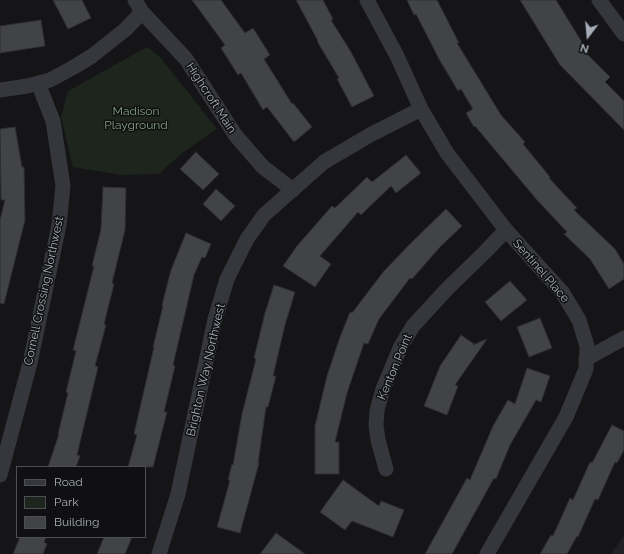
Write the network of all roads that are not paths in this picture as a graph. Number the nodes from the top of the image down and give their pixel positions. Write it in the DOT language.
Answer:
graph roads {
  1 [pos="367,0"];
  2 [pos="599,0"];
  3 [pos="139,6"];
  4 [pos="624,34"];
  5 [pos="38,83"];
  6 [pos="0,90"];
  7 [pos="421,109"];
  8 [pos="293,190"];
  9 [pos="506,230"];
  10 [pos="624,338"];
  11 [pos="586,360"];
  12 [pos="386,469"];
  13 [pos="0,475"];
  14 [pos="165,552"];
  15 [pos="487,554"];
  1 -- 7 [label="street, Sentinel Place"];
  2 -- 4 [label="street"];
  3 -- 5 [label="street"];
  3 -- 8 [label="street, Highcroft Main"];
  5 -- 6 [label="street"];
  5 -- 13 [label="street, Cornell Crossing Northwest"];
  7 -- 8 [label="street, Brighton Way Northwest"];
  7 -- 9 [label="street, Sentinel Place"];
  8 -- 14 [label="street, Brighton Way Northwest"];
  9 -- 11 [label="street, Sentinel Place"];
  9 -- 12 [label="street, Kenton Point"];
  10 -- 11 [label="street"];
  11 -- 15 [label="street, Sentinel Place"];
}
